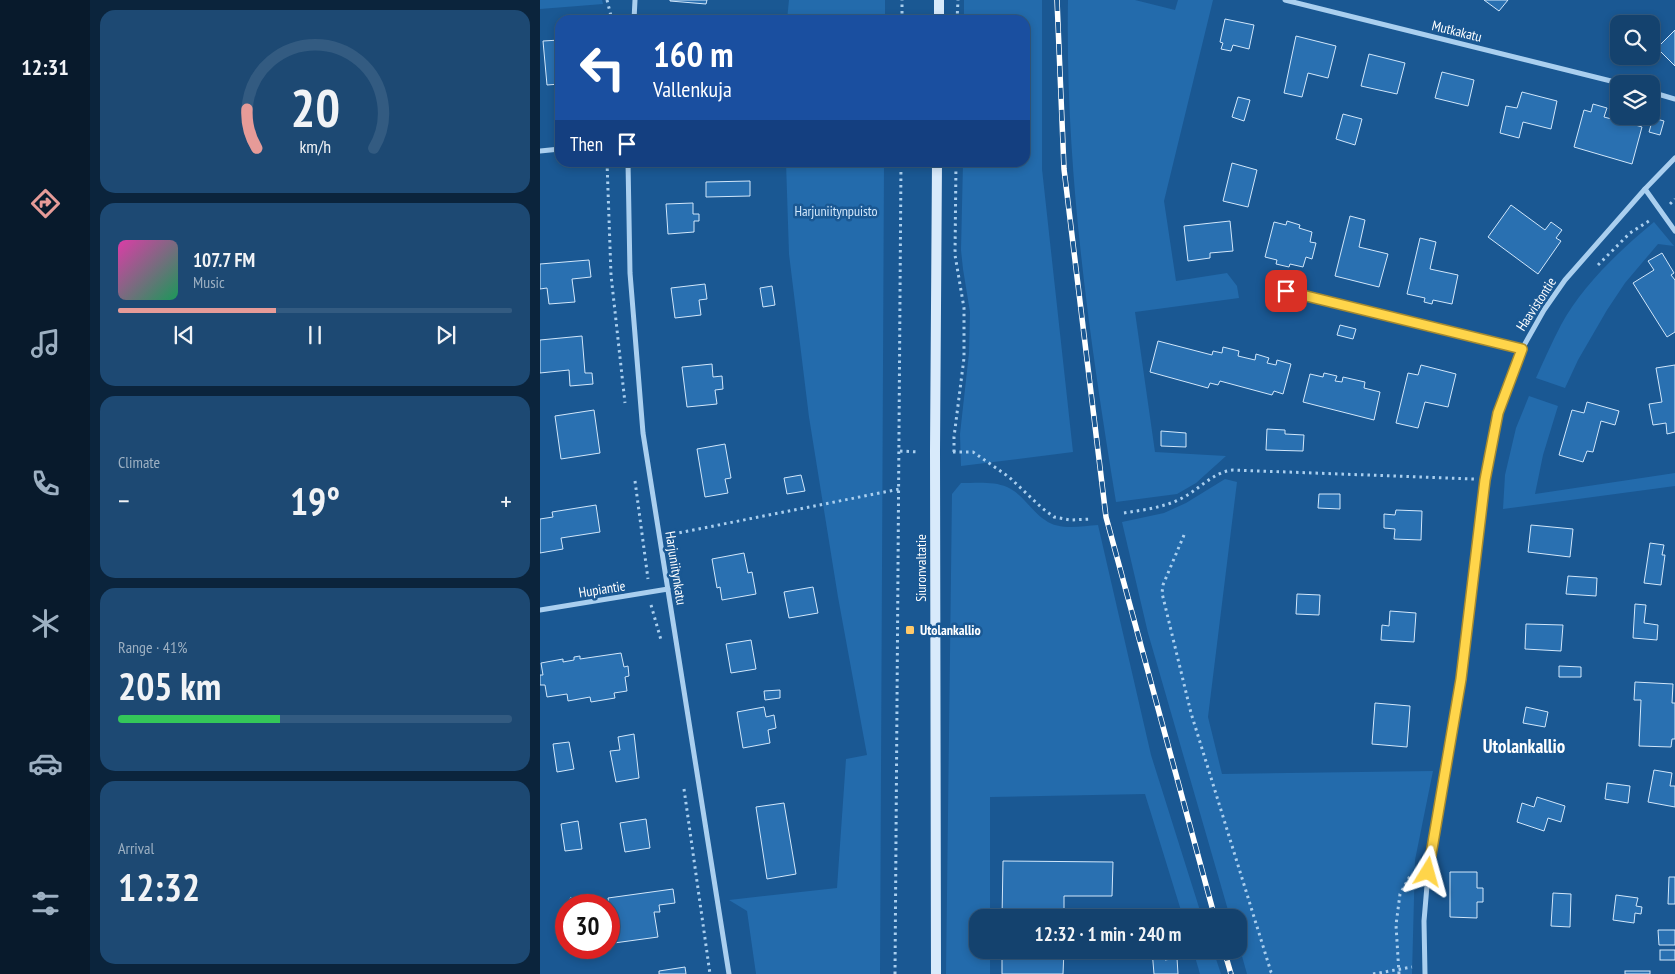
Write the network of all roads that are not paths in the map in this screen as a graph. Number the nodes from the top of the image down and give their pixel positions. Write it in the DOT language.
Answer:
graph roads {
  1 [pos="635,0"];
  2 [pos="939,0"];
  3 [pos="1285,0"];
  4 [pos="634,15"];
  5 [pos="939,15"];
  6 [pos="1610,81"];
  7 [pos="1660,95"];
  8 [pos="1675,99"];
  9 [pos="555,150"];
  10 [pos="540,151"];
  11 [pos="1675,158"];
  12 [pos="628,167"];
  13 [pos="937,167"];
  14 [pos="1645,189"];
  15 [pos="1675,231"];
  16 [pos="1286,291"];
  17 [pos="1522,349"];
  18 [pos="668,589"];
  19 [pos="540,610"];
  20 [pos="729,974"];
  21 [pos="936,974"];
  22 [pos="1425,974"];
  1 -- 4 [label="street"];
  2 -- 5 [label="main road"];
  3 -- 6 [label="street, Mutkakatu"];
  7 -- 8 [label="street"];
  9 -- 10 [label="street"];
  11 -- 14 [label="street, Haavistontie"];
  12 -- 18 [label="street, Harjuniitynkatu"];
  13 -- 21 [label="main road, Siuronvaltatie"];
  14 -- 15 [label="street"];
  14 -- 17 [label="street, Haavistontie"];
  16 -- 17 [label="street"];
  17 -- 22 [label="street, Haavistontie"];
  18 -- 19 [label="street, Hupiantie"];
  18 -- 20 [label="street, Harjuniitynkatu"];
}
